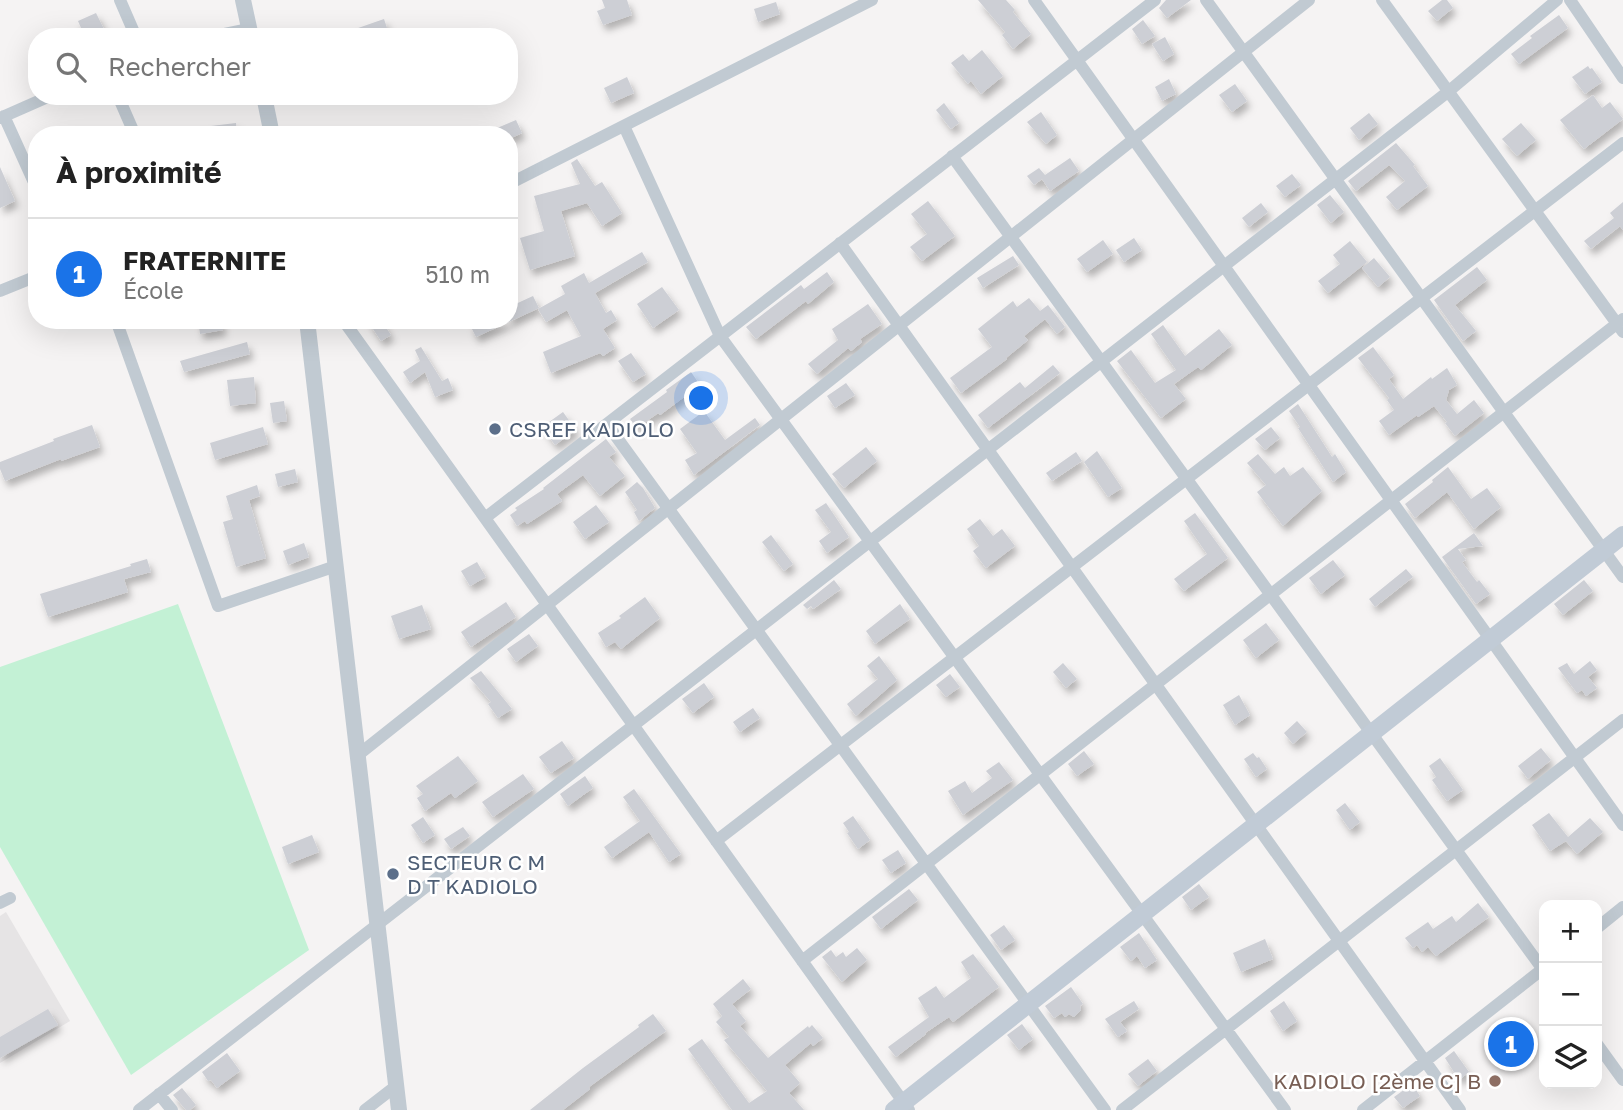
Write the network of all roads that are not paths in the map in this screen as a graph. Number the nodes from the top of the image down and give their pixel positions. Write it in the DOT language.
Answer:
graph roads {
  1 [pos="120,0"];
  2 [pos="243,0"];
  3 [pos="872,0"];
  4 [pos="1034,0"];
  5 [pos="1155,0"];
  6 [pos="1206,0"];
  7 [pos="1310,0"];
  8 [pos="1382,0"];
  9 [pos="1557,0"];
  10 [pos="1570,0"];
  11 [pos="132,28"];
  12 [pos="249,28"];
  13 [pos="1243,52"];
  14 [pos="1077,61"];
  15 [pos="1623,78"];
  16 [pos="1449,91"];
  17 [pos="29,105"];
  18 [pos="122,105"];
  19 [pos="266,105"];
  20 [pos="2,117"];
  21 [pos="131,126"];
  22 [pos="270,126"];
  23 [pos="625,126"];
  24 [pos="1133,140"];
  25 [pos="1623,143"];
  26 [pos="952,156"];
  27 [pos="28,170"];
  28 [pos="1335,179"];
  29 [pos="518,180"];
  30 [pos="1535,210"];
  31 [pos="1010,237"];
  32 [pos="840,243"];
  33 [pos="1224,266"];
  34 [pos="28,280"];
  35 [pos="0,291"];
  36 [pos="1421,298"];
  37 [pos="1621,325"];
  38 [pos="898,326"];
  39 [pos="119,329"];
  40 [pos="308,329"];
  41 [pos="349,329"];
  42 [pos="720,336"];
  43 [pos="1101,361"];
  44 [pos="1309,385"];
  45 [pos="1504,412"];
  46 [pos="781,419"];
  47 [pos="607,424"];
  48 [pos="987,450"];
  49 [pos="1186,479"];
  50 [pos="1391,500"];
  51 [pos="668,508"];
  52 [pos="485,518"];
  53 [pos="1623,535"];
  54 [pos="870,541"];
  55 [pos="1604,550"];
  56 [pos="336,566"];
  57 [pos="1071,568"];
  58 [pos="1623,577"];
  59 [pos="1270,594"];
  60 [pos="547,605"];
  61 [pos="756,630"];
  62 [pos="1490,639"];
  63 [pos="955,657"];
  64 [pos="1155,685"];
  65 [pos="1623,720"];
  66 [pos="633,725"];
  67 [pos="1371,733"];
  68 [pos="840,745"];
  69 [pos="358,755"];
  70 [pos="1575,758"];
  71 [pos="1040,774"];
  72 [pos="1255,825"];
  73 [pos="1623,825"];
  74 [pos="716,841"];
  75 [pos="1456,850"];
  76 [pos="926,864"];
  77 [pos="1623,907"];
  78 [pos="1142,914"];
  79 [pos="1602,924"];
  80 [pos="377,925"];
  81 [pos="1339,941"];
  82 [pos="802,961"];
  83 [pos="1539,963"];
  84 [pos="1539,974"];
  85 [pos="1028,1004"];
  86 [pos="1226,1029"];
  87 [pos="1602,1051"];
  88 [pos="1425,1062"];
  89 [pos="1623,1080"];
  90 [pos="396,1086"];
  91 [pos="159,1094"];
  92 [pos="902,1108"];
  93 [pos="139,1110"];
  94 [pos="172,1110"];
  95 [pos="365,1110"];
  96 [pos="399,1110"];
  97 [pos="1105,1110"];
  98 [pos="1122,1110"];
  99 [pos="1285,1110"];
  100 [pos="1363,1110"];
  101 [pos="1460,1110"];
  1 -- 11 [label="street"];
  2 -- 12 [label="street"];
  3 -- 23 [label="street"];
  4 -- 14 [label="street"];
  5 -- 14 [label="street"];
  6 -- 13 [label="street"];
  7 -- 13 [label="street"];
  8 -- 16 [label="street"];
  9 -- 16 [label="street"];
  10 -- 15 [label="street"];
  13 -- 24 [label="street"];
  13 -- 28 [label="street"];
  14 -- 24 [label="street"];
  14 -- 26 [label="street"];
  16 -- 28 [label="street"];
  16 -- 30 [label="street"];
  17 -- 20 [label="street"];
  18 -- 21 [label="street"];
  19 -- 22 [label="street"];
  20 -- 27 [label="street"];
  23 -- 29 [label="street"];
  23 -- 42 [label="street"];
  24 -- 31 [label="street"];
  24 -- 33 [label="street"];
  25 -- 30 [label="street"];
  26 -- 31 [label="street"];
  26 -- 32 [label="street"];
  28 -- 33 [label="street"];
  28 -- 36 [label="street"];
  30 -- 36 [label="street"];
  30 -- 37 [label="street"];
  31 -- 38 [label="street"];
  31 -- 43 [label="street"];
  32 -- 38 [label="street"];
  32 -- 42 [label="street"];
  33 -- 43 [label="street"];
  33 -- 44 [label="street"];
  34 -- 35 [label="street"];
  36 -- 44 [label="street"];
  36 -- 45 [label="street"];
  37 -- 45 [label="street"];
  38 -- 46 [label="street"];
  38 -- 48 [label="street"];
  39 -- 56 [label="street"];
  40 -- 56 [label="street"];
  41 -- 52 [label="street"];
  42 -- 46 [label="street"];
  42 -- 47 [label="street"];
  43 -- 48 [label="street"];
  43 -- 49 [label="street"];
  44 -- 49 [label="street"];
  44 -- 50 [label="street"];
  45 -- 50 [label="street"];
  45 -- 55 [label="street"];
  46 -- 51 [label="street"];
  46 -- 54 [label="street"];
  47 -- 51 [label="street"];
  47 -- 52 [label="street"];
  48 -- 54 [label="street"];
  48 -- 57 [label="street"];
  49 -- 57 [label="street"];
  49 -- 59 [label="street"];
  50 -- 59 [label="street"];
  50 -- 62 [label="street"];
  51 -- 60 [label="street"];
  51 -- 61 [label="street"];
  52 -- 60 [label="street"];
  53 -- 55 [label="main road"];
  54 -- 61 [label="street"];
  54 -- 63 [label="street"];
  55 -- 58 [label="street"];
  55 -- 62 [label="main road"];
  56 -- 69 [label="street"];
  57 -- 63 [label="street"];
  57 -- 64 [label="street"];
  59 -- 64 [label="street"];
  59 -- 67 [label="street"];
  60 -- 66 [label="street"];
  60 -- 69 [label="street"];
  61 -- 66 [label="street"];
  61 -- 68 [label="street"];
  62 -- 67 [label="main road"];
  62 -- 70 [label="street"];
  63 -- 68 [label="street"];
  63 -- 71 [label="street"];
  64 -- 71 [label="street"];
  64 -- 72 [label="street"];
  65 -- 70 [label="street"];
  66 -- 74 [label="street"];
  66 -- 80 [label="street"];
  67 -- 72 [label="main road"];
  67 -- 75 [label="street"];
  68 -- 74 [label="street"];
  68 -- 76 [label="street"];
  69 -- 80 [label="street"];
  70 -- 73 [label="street"];
  70 -- 75 [label="street"];
  71 -- 76 [label="street"];
  71 -- 78 [label="street"];
  72 -- 78 [label="main road"];
  72 -- 81 [label="street"];
  74 -- 82 [label="street"];
  75 -- 81 [label="street"];
  75 -- 83 [label="street"];
  76 -- 82 [label="street"];
  76 -- 85 [label="street"];
  77 -- 79 [label="street"];
  78 -- 85 [label="main road"];
  78 -- 86 [label="street"];
  80 -- 90 [label="street"];
  80 -- 91 [label="street"];
  81 -- 86 [label="street"];
  81 -- 88 [label="street"];
  82 -- 92 [label="street"];
  84 -- 88 [label="street"];
  85 -- 92 [label="main road"];
  85 -- 97 [label="street"];
  86 -- 98 [label="street"];
  86 -- 99 [label="street"];
  87 -- 89 [label="street"];
  88 -- 100 [label="street"];
  88 -- 101 [label="street"];
  90 -- 95 [label="street"];
  90 -- 96 [label="street"];
  91 -- 93 [label="street"];
  91 -- 94 [label="street"];
}
